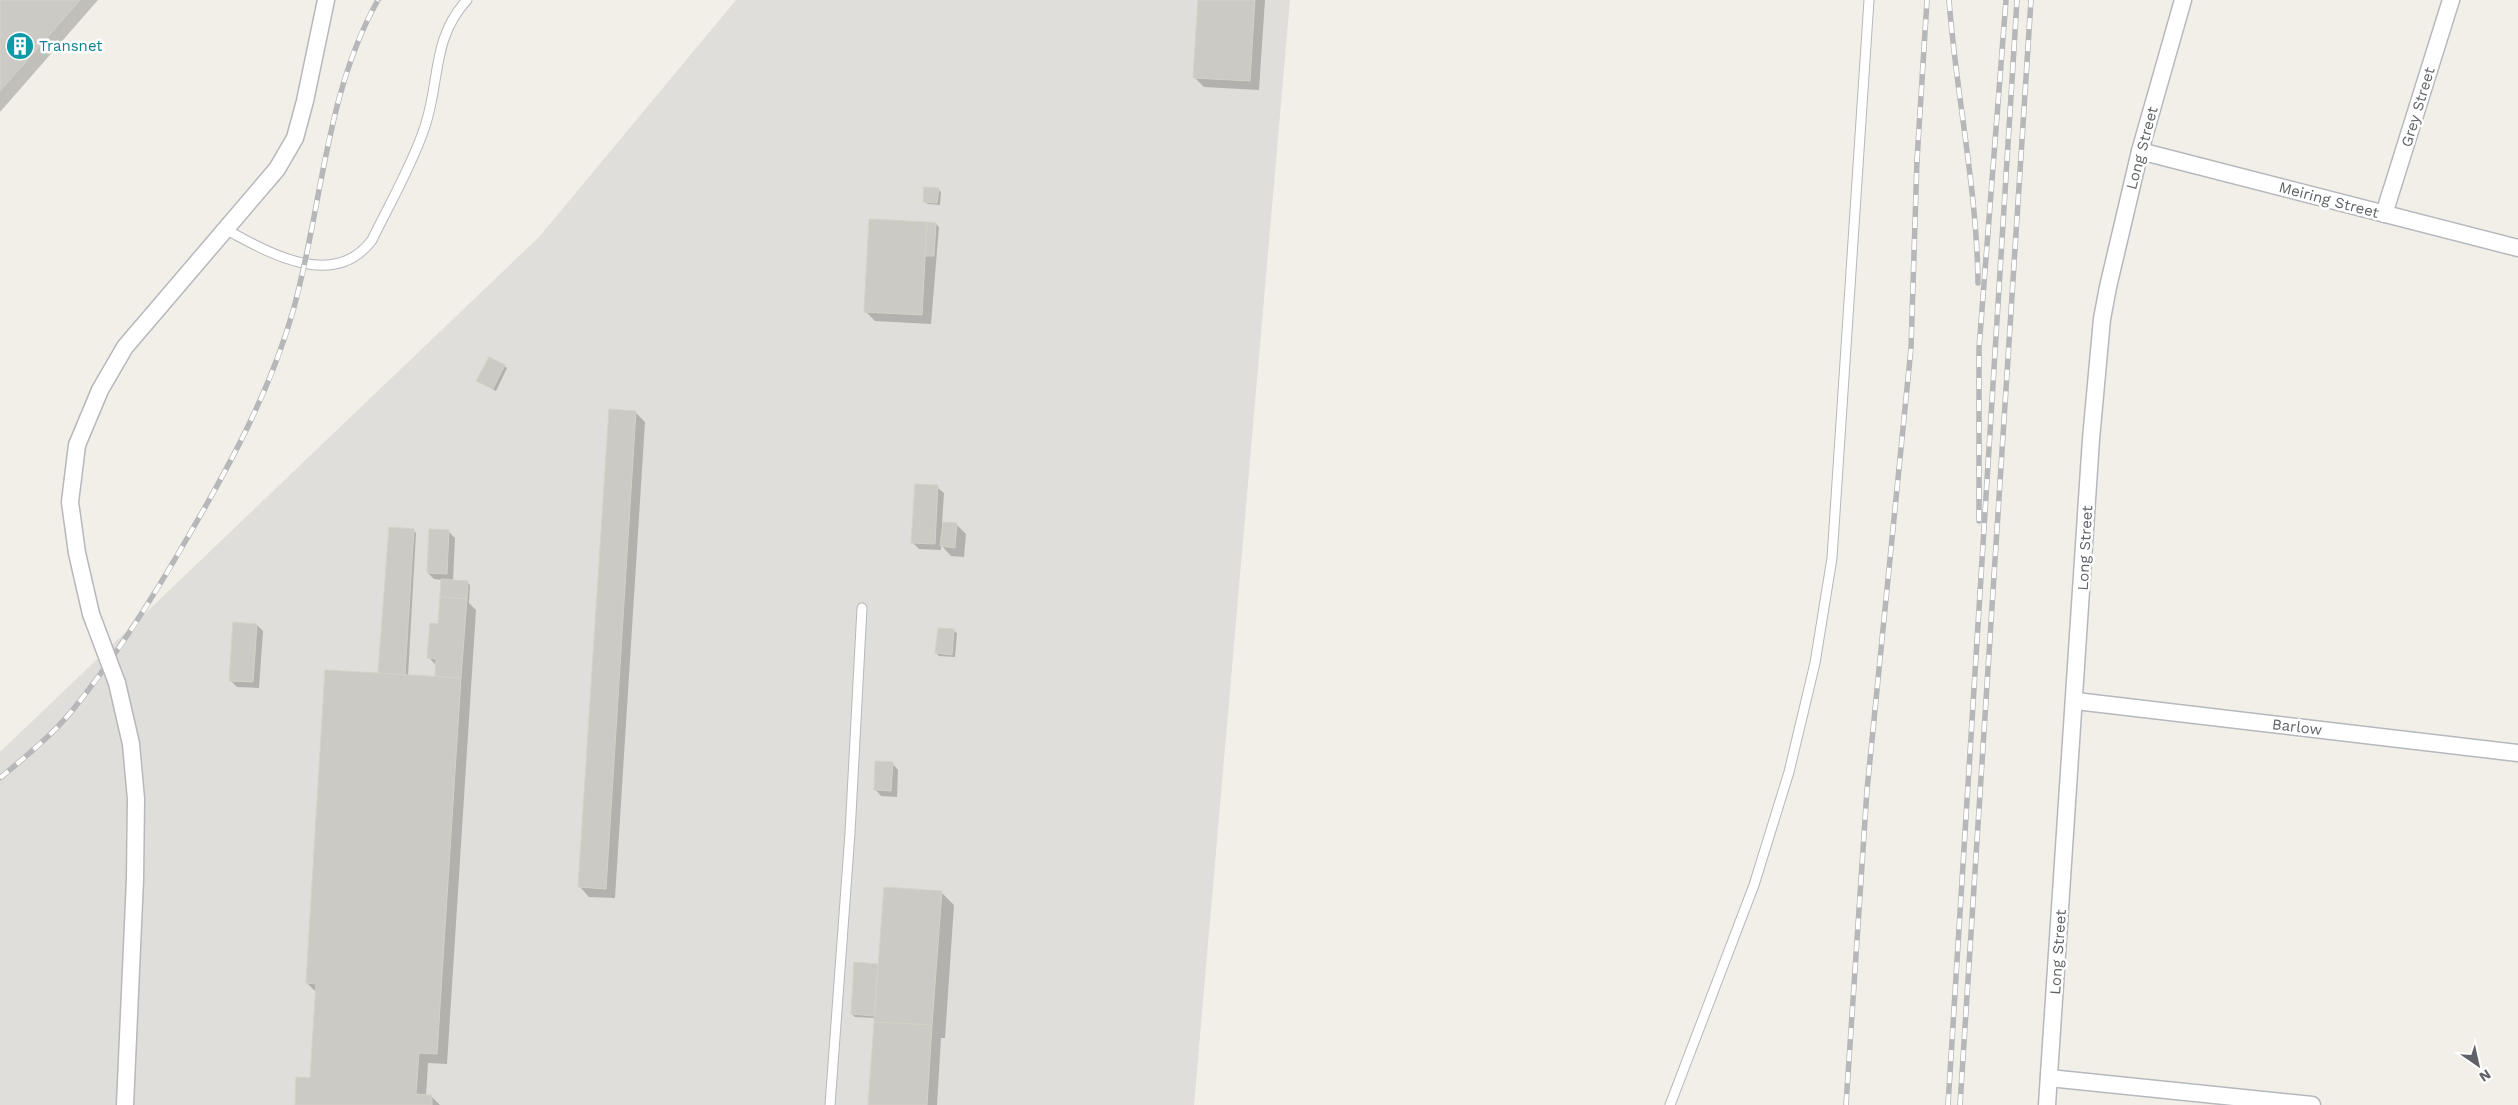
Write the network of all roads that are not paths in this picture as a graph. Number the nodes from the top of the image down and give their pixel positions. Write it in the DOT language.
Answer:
graph roads {
  1 [pos="326,0"];
  2 [pos="467,0"];
  3 [pos="1869,0"];
  4 [pos="2183,0"];
  5 [pos="2451,0"];
  6 [pos="2140,150"];
  7 [pos="2384,214"];
  8 [pos="225,229"];
  9 [pos="2518,248"];
  10 [pos="862,608"];
  11 [pos="2076,700"];
  12 [pos="2518,753"];
  13 [pos="2049,1078"];
  14 [pos="125,1105"];
  15 [pos="830,1105"];
  16 [pos="1670,1105"];
  17 [pos="2047,1105"];
  18 [pos="2312,1105"];
  1 -- 8 [label="street"];
  2 -- 8 [label="lane"];
  3 -- 16 [label="lane"];
  4 -- 6 [label="street, Long Street"];
  5 -- 7 [label="street, Grey Street"];
  6 -- 7 [label="street, Meiring Street"];
  6 -- 11 [label="street, Long Street"];
  7 -- 9 [label="street, Meiring Street"];
  8 -- 14 [label="street, bridge"];
  10 -- 15 [label="lane"];
  11 -- 12 [label="street, Barlow"];
  11 -- 13 [label="street, Long Street"];
  13 -- 17 [label="street, Long Street"];
  13 -- 18 [label="street"];
}
